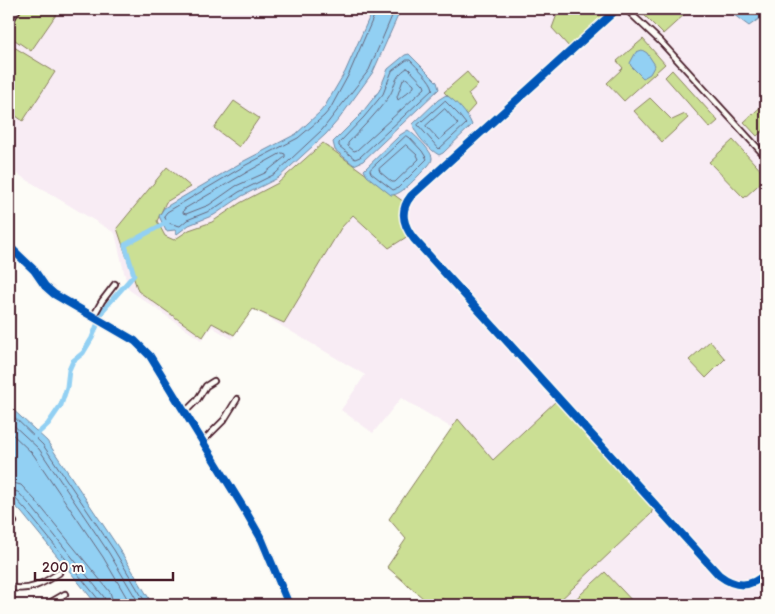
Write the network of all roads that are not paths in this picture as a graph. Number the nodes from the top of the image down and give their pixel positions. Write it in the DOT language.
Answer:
graph roads {
  1 [pos="18,9"];
  2 [pos="617,9"];
  3 [pos="626,9"];
  4 [pos="9,23"];
  5 [pos="766,157"];
  6 [pos="9,246"];
  7 [pos="116,284"];
  8 [pos="94,317"];
  9 [pos="214,382"];
  10 [pos="237,400"];
  11 [pos="185,412"];
  12 [pos="203,441"];
  13 [pos="14,522"];
  14 [pos="9,526"];
  15 [pos="58,573"];
  16 [pos="766,573"];
  17 [pos="9,587"];
  18 [pos="65,594"];
  19 [pos="46,605"];
  20 [pos="289,605"];
  1 -- 4 [label="street"];
  2 -- 16 [label="street"];
  3 -- 5 [label="street"];
  6 -- 8 [label="street"];
  7 -- 8 [label="street"];
  8 -- 11 [label="street"];
  9 -- 11 [label="street"];
  10 -- 12 [label="street"];
  11 -- 12 [label="street"];
  12 -- 20 [label="street"];
  13 -- 14 [label="street"];
  15 -- 17 [label="street"];
  18 -- 19 [label="street"];
}
